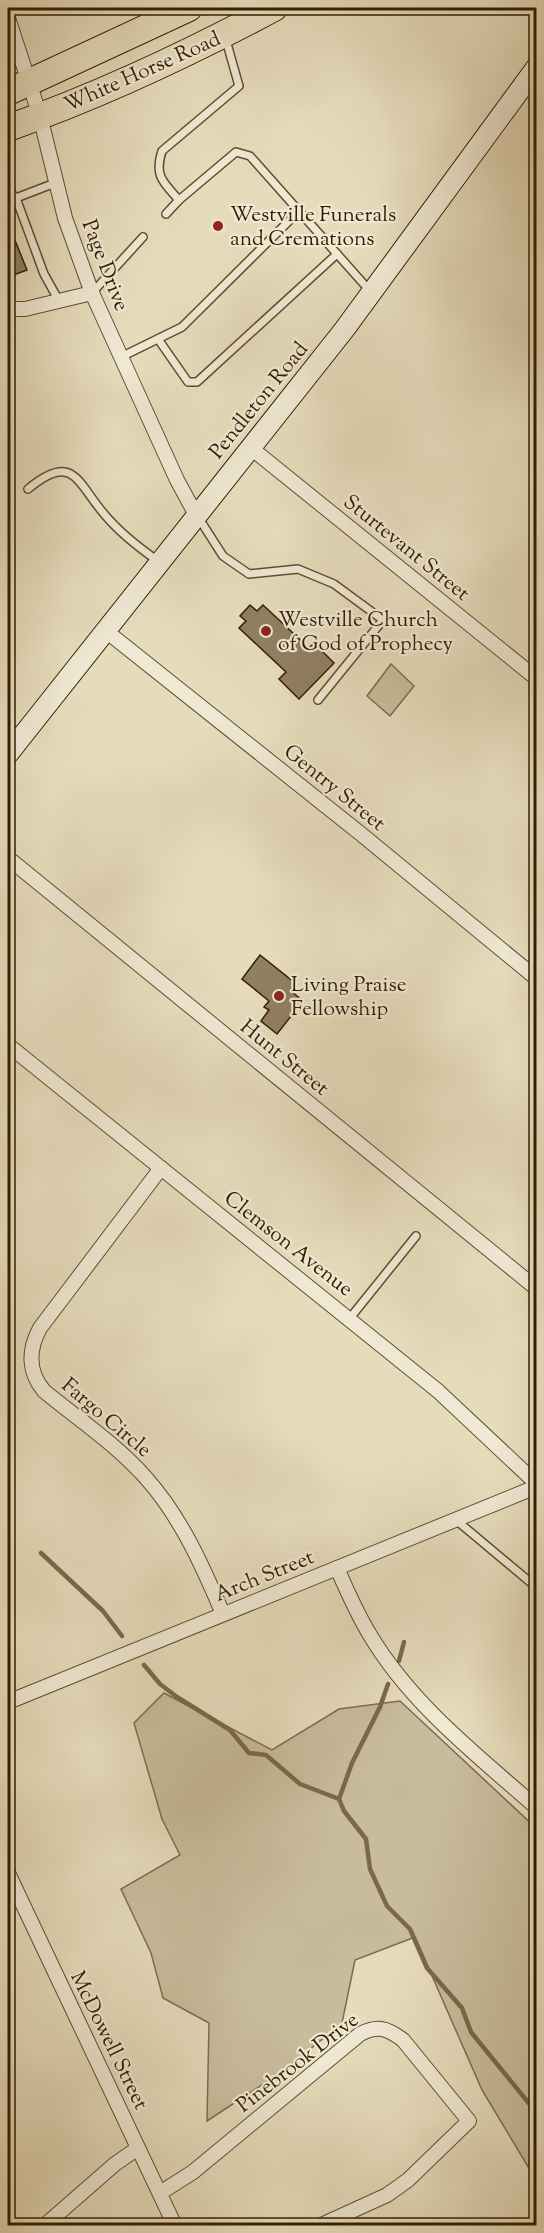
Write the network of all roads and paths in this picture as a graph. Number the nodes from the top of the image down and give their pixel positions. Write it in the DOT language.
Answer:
graph roads {
  1 [pos="189,8"];
  2 [pos="274,8"];
  3 [pos="8,18"];
  4 [pos="224,35"];
  5 [pos="537,68"];
  6 [pos="17,88"];
  7 [pos="40,116"];
  8 [pos="8,128"];
  9 [pos="55,183"];
  10 [pos="8,190"];
  11 [pos="16,198"];
  12 [pos="178,200"];
  13 [pos="299,211"];
  14 [pos="166,214"];
  15 [pos="143,237"];
  16 [pos="337,254"];
  17 [pos="92,293"];
  18 [pos="372,293"];
  19 [pos="59,301"];
  20 [pos="8,309"];
  21 [pos="158,339"];
  22 [pos="121,357"];
  23 [pos="251,448"];
  24 [pos="28,489"];
  25 [pos="196,514"];
  26 [pos="160,562"];
  27 [pos="106,631"];
  28 [pos="537,678"];
  29 [pos="318,700"];
  30 [pos="8,754"];
  31 [pos="8,858"];
  32 [pos="537,978"];
  33 [pos="8,1045"];
  34 [pos="161,1168"];
  35 [pos="416,1236"];
  36 [pos="537,1288"];
  37 [pos="350,1318"];
  38 [pos="537,1483"];
  39 [pos="537,1487"];
  40 [pos="456,1520"];
  41 [pos="338,1568"];
  42 [pos="537,1587"];
  43 [pos="223,1614"];
  44 [pos="10,1698"];
  45 [pos="537,1807"];
  46 [pos="8,1873"];
  47 [pos="138,2148"];
  48 [pos="160,2193"];
  49 [pos="44,2226"];
  50 [pos="175,2226"];
  51 [pos="319,2226"];
  1 -- 6 [label="highway, White Horse Road"];
  2 -- 4 [label="highway, White Horse Road"];
  3 -- 6 [label="street, Page Drive"];
  4 -- 7 [label="highway, White Horse Road"];
  4 -- 12 [label="lane"];
  5 -- 18 [label="street, Pendleton Road"];
  6 -- 7 [label="street, Page Drive"];
  7 -- 8 [label="highway, White Horse Road"];
  7 -- 9 [label="street, Page Drive"];
  9 -- 11 [label="lane"];
  9 -- 17 [label="street, Page Drive"];
  10 -- 11 [label="lane"];
  11 -- 19 [label="lane"];
  12 -- 13 [label="lane"];
  12 -- 14 [label="lane"];
  13 -- 16 [label="lane"];
  13 -- 21 [label="lane"];
  15 -- 17 [label="lane"];
  16 -- 18 [label="lane"];
  16 -- 21 [label="lane"];
  17 -- 19 [label="street"];
  17 -- 22 [label="street, Page Drive"];
  18 -- 23 [label="street, Pendleton Road"];
  19 -- 20 [label="street"];
  21 -- 22 [label="lane"];
  22 -- 25 [label="street, Page Drive"];
  23 -- 25 [label="street, Pendleton Road"];
  23 -- 28 [label="street, Sturtevant Street"];
  24 -- 26 [label="lane"];
  25 -- 26 [label="street, Pendleton Road"];
  25 -- 29 [label="lane"];
  26 -- 27 [label="street, Pendleton Road"];
  27 -- 30 [label="street, Pendleton Road"];
  27 -- 32 [label="street, Gentry Street"];
  31 -- 36 [label="street, Hunt Street"];
  33 -- 34 [label="street, Clemson Avenue"];
  34 -- 37 [label="street, Clemson Avenue"];
  34 -- 43 [label="street, Fargo Circle"];
  35 -- 37 [label="lane"];
  37 -- 38 [label="street, Clemson Avenue"];
  39 -- 40 [label="street, Arch Street"];
  40 -- 41 [label="street, Arch Street"];
  40 -- 42 [label="lane"];
  41 -- 43 [label="street, Arch Street"];
  41 -- 45 [label="street"];
  43 -- 44 [label="street, Arch Street"];
  46 -- 47 [label="street, McDowell Street"];
  47 -- 48 [label="street, McDowell Street"];
  47 -- 49 [label="street"];
  48 -- 50 [label="street, McDowell Street"];
  48 -- 51 [label="street, Pinebrook Drive"];
}
